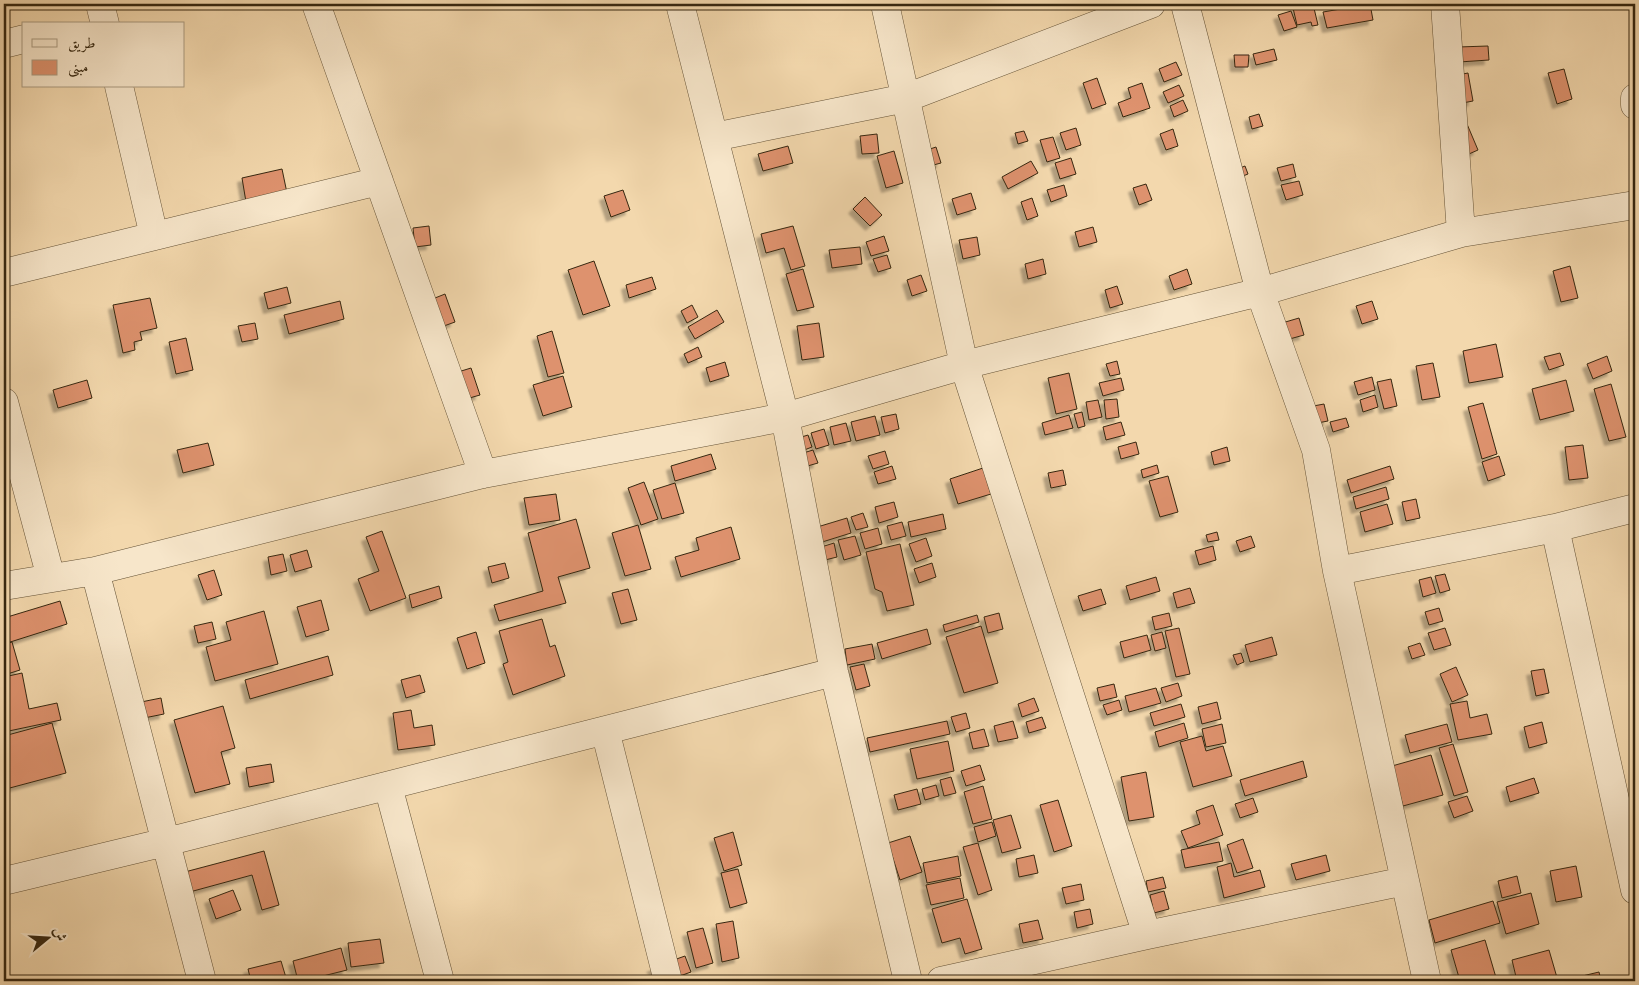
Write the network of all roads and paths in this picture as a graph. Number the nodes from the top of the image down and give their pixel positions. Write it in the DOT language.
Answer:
graph roads {
  1 [pos="316,4"];
  2 [pos="680,4"];
  3 [pos="885,4"];
  4 [pos="1151,4"];
  5 [pos="1184,4"];
  6 [pos="1445,4"];
  7 [pos="22,40"];
  8 [pos="4,44"];
  9 [pos="119,88"];
  10 [pos="906,98"];
  11 [pos="1635,98"];
  12 [pos="1635,105"];
  13 [pos="714,136"];
  14 [pos="379,181"];
  15 [pos="1635,205"];
  16 [pos="1461,233"];
  17 [pos="154,236"];
  18 [pos="4,273"];
  19 [pos="1260,292"];
  20 [pos="964,365"];
  21 [pos="4,402"];
  22 [pos="785,417"];
  23 [pos="483,474"];
  24 [pos="1635,508"];
  25 [pos="1556,528"];
  26 [pos="95,571"];
  27 [pos="1337,571"];
  28 [pos="51,578"];
  29 [pos="4,586"];
  30 [pos="834,672"];
  31 [pos="605,730"];
  32 [pos="388,786"];
  33 [pos="166,842"];
  34 [pos="1405,880"];
  35 [pos="4,881"];
  36 [pos="1635,890"];
  37 [pos="1147,935"];
  38 [pos="202,981"];
  39 [pos="440,981"];
  40 [pos="668,981"];
  41 [pos="908,981"];
  42 [pos="941,981"];
  43 [pos="1427,981"];
  1 -- 14 [label="street"];
  2 -- 13 [label="street"];
  3 -- 10 [label="street"];
  4 -- 10 [label="street"];
  5 -- 19 [label="street"];
  6 -- 16 [label="street"];
  7 -- 8 [label="street"];
  9 -- 17 [label="street"];
  10 -- 13 [label="street"];
  10 -- 20 [label="street"];
  11 -- 12 [label="street"];
  13 -- 22 [label="street"];
  14 -- 17 [label="street"];
  14 -- 23 [label="street"];
  15 -- 16 [label="street"];
  16 -- 19 [label="street"];
  17 -- 18 [label="street"];
  19 -- 20 [label="street"];
  19 -- 27 [label="street"];
  20 -- 22 [label="street"];
  20 -- 37 [label="street"];
  21 -- 28 [label="street"];
  22 -- 23 [label="street"];
  22 -- 30 [label="street"];
  23 -- 26 [label="street"];
  24 -- 25 [label="street"];
  25 -- 27 [label="street"];
  25 -- 36 [label="street"];
  26 -- 28 [label="street"];
  26 -- 33 [label="street"];
  27 -- 34 [label="street"];
  28 -- 29 [label="street"];
  30 -- 31 [label="street"];
  30 -- 41 [label="street"];
  31 -- 32 [label="street"];
  31 -- 40 [label="street"];
  32 -- 33 [label="street"];
  32 -- 39 [label="street"];
  33 -- 35 [label="street"];
  33 -- 38 [label="street"];
  34 -- 37 [label="street"];
  34 -- 43 [label="street"];
  37 -- 42 [label="street"];
}
